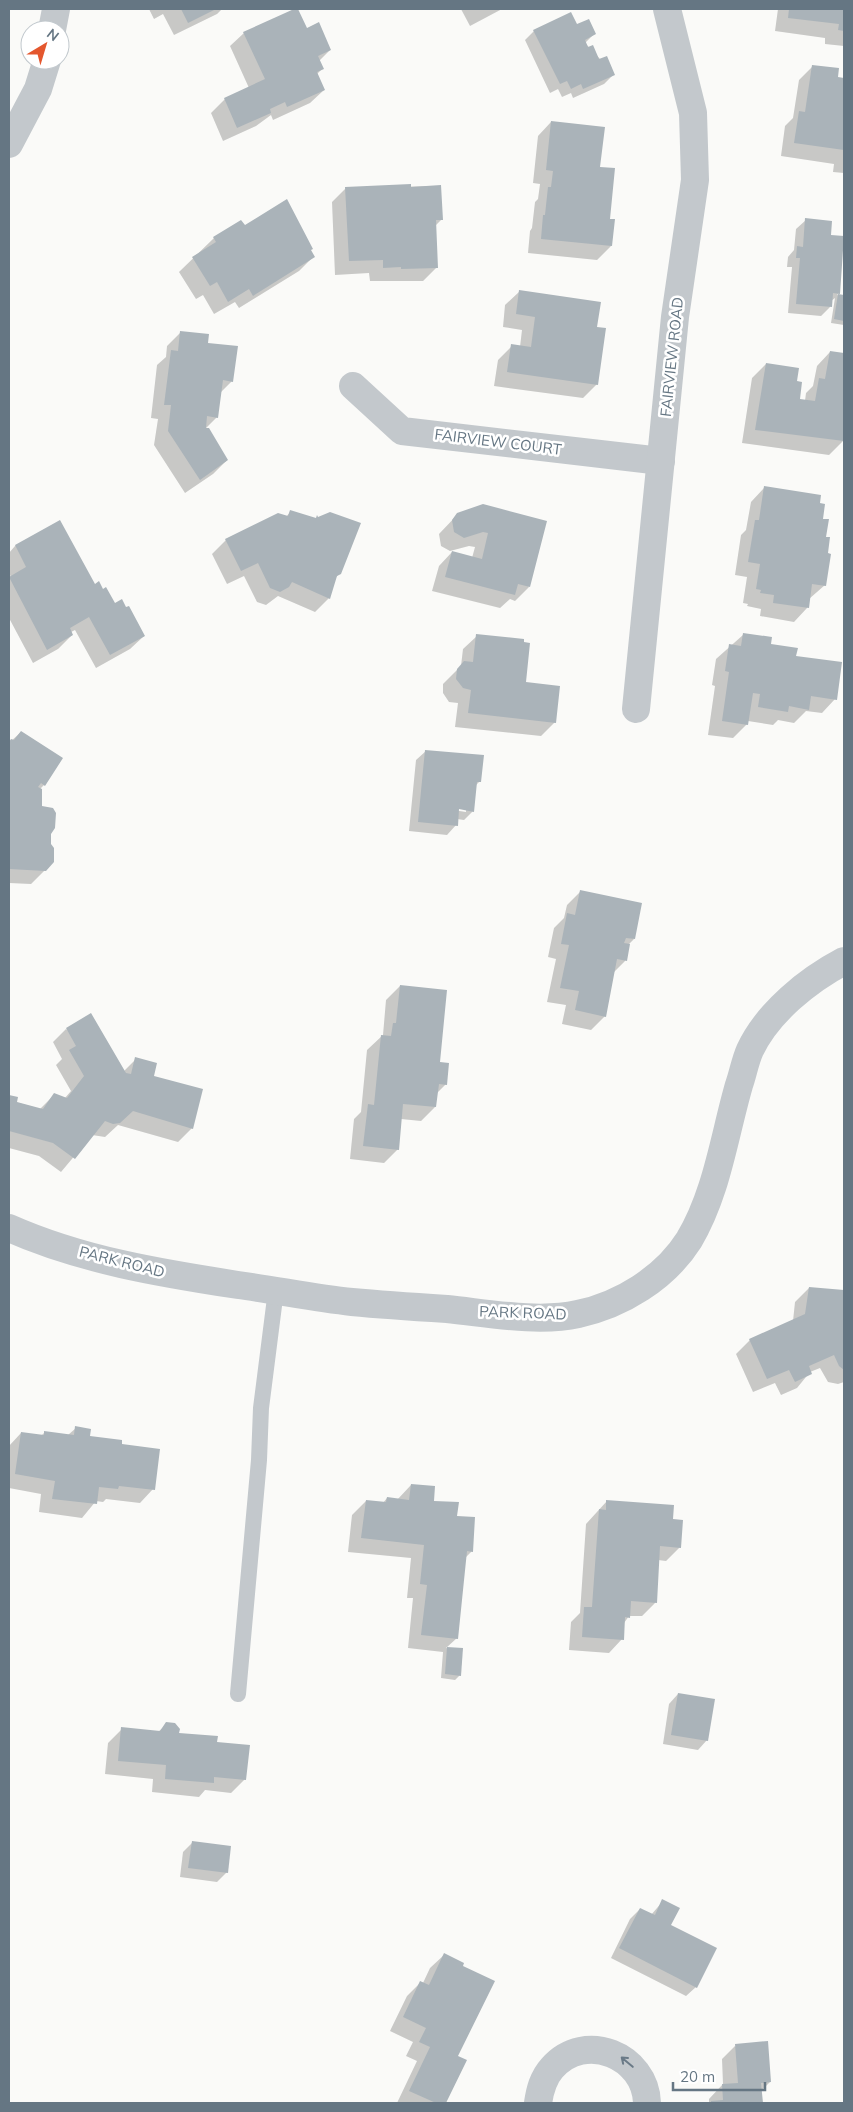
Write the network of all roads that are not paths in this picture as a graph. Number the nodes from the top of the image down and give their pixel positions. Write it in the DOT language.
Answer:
graph roads {
  1 [pos="667,9"];
  2 [pos="44,70"];
  3 [pos="9,144"];
  4 [pos="353,386"];
  5 [pos="661,461"];
  6 [pos="636,709"];
  7 [pos="844,961"];
  8 [pos="9,1228"];
  9 [pos="276,1290"];
  10 [pos="238,1694"];
  11 [pos="538,2103"];
  12 [pos="647,2103"];
  1 -- 5 [label="street, FAIRVIEW ROAD"];
  2 -- 3 [label="street"];
  4 -- 5 [label="street, FAIRVIEW COURT"];
  5 -- 6 [label="street, FAIRVIEW ROAD"];
  7 -- 9 [label="street, PARK ROAD"];
  8 -- 9 [label="street, PARK ROAD"];
  9 -- 10 [label="lane"];
  12 -- 11 [label="street, one-way"];
}
